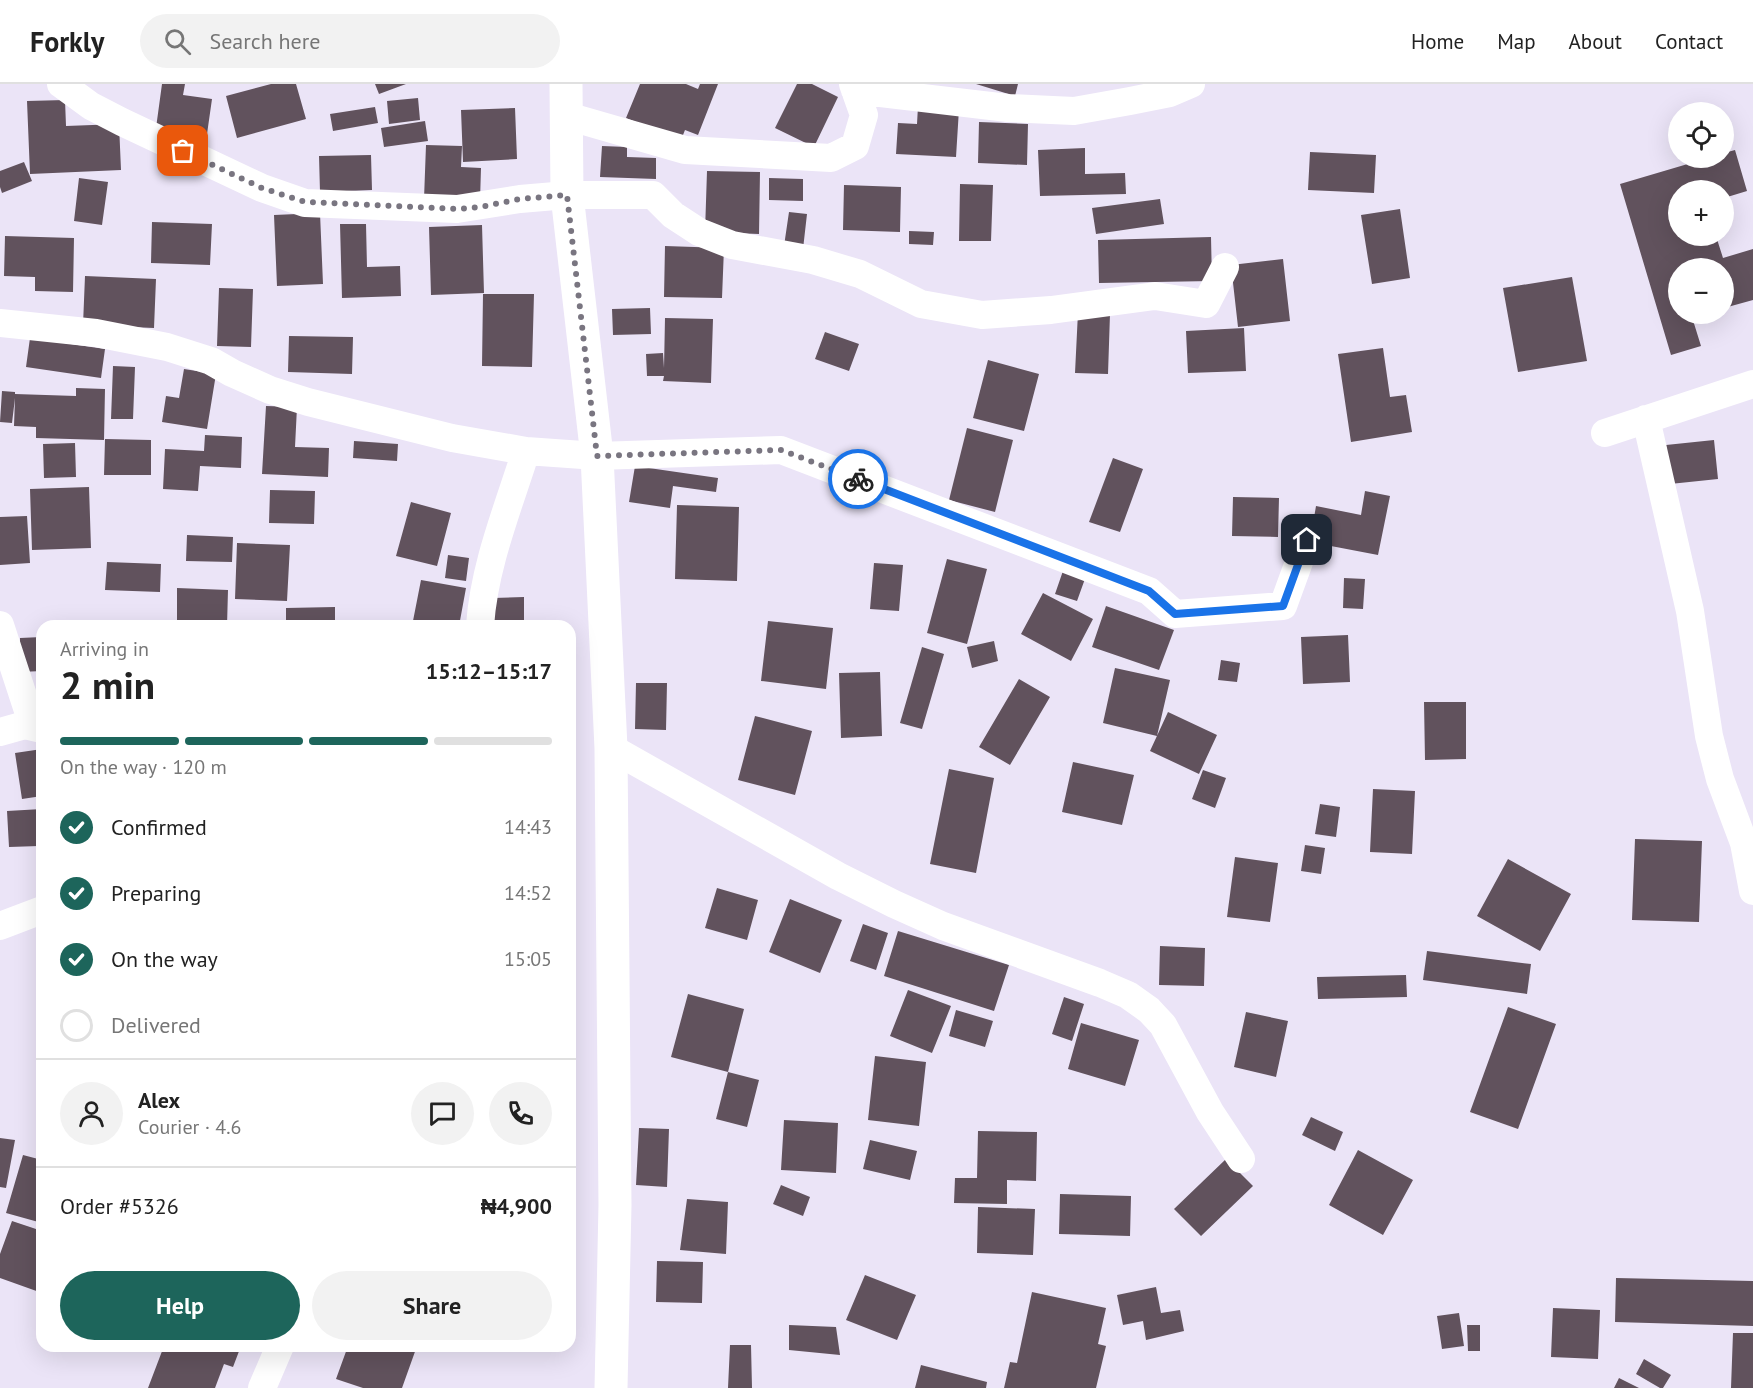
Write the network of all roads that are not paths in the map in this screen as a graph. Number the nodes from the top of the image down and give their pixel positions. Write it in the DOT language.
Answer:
graph roads {
  1 [pos="61,84"];
  2 [pos="566,84"];
  3 [pos="1191,84"];
  4 [pos="854,87"];
  5 [pos="567,116"];
  6 [pos="567,195"];
  7 [pos="1225,267"];
  8 [pos="0,323"];
  9 [pos="1753,384"];
  10 [pos="1646,420"];
  11 [pos="1605,433"];
  12 [pos="526,451"];
  13 [pos="597,456"];
  14 [pos="1307,540"];
  15 [pos="480,620"];
  16 [pos="0,625"];
  17 [pos="36,725"];
  18 [pos="36,728"];
  19 [pos="0,732"];
  20 [pos="611,748"];
  21 [pos="1753,891"];
  22 [pos="36,912"];
  23 [pos="0,926"];
  24 [pos="1241,1159"];
  25 [pos="277,1352"];
  26 [pos="262,1388"];
  27 [pos="611,1388"];
  1 -- 6 [label="street"];
  2 -- 5 [label="street"];
  3 -- 4 [label="street"];
  4 -- 5 [label="street"];
  5 -- 6 [label="street"];
  6 -- 7 [label="street"];
  6 -- 13 [label="street"];
  8 -- 12 [label="street"];
  9 -- 10 [label="street"];
  10 -- 11 [label="street"];
  10 -- 21 [label="street"];
  12 -- 13 [label="street"];
  12 -- 15 [label="street"];
  13 -- 14 [label="street"];
  13 -- 20 [label="street"];
  16 -- 17 [label="street"];
  18 -- 19 [label="street"];
  20 -- 24 [label="street"];
  20 -- 27 [label="street"];
  22 -- 23 [label="street"];
  25 -- 26 [label="street"];
}
